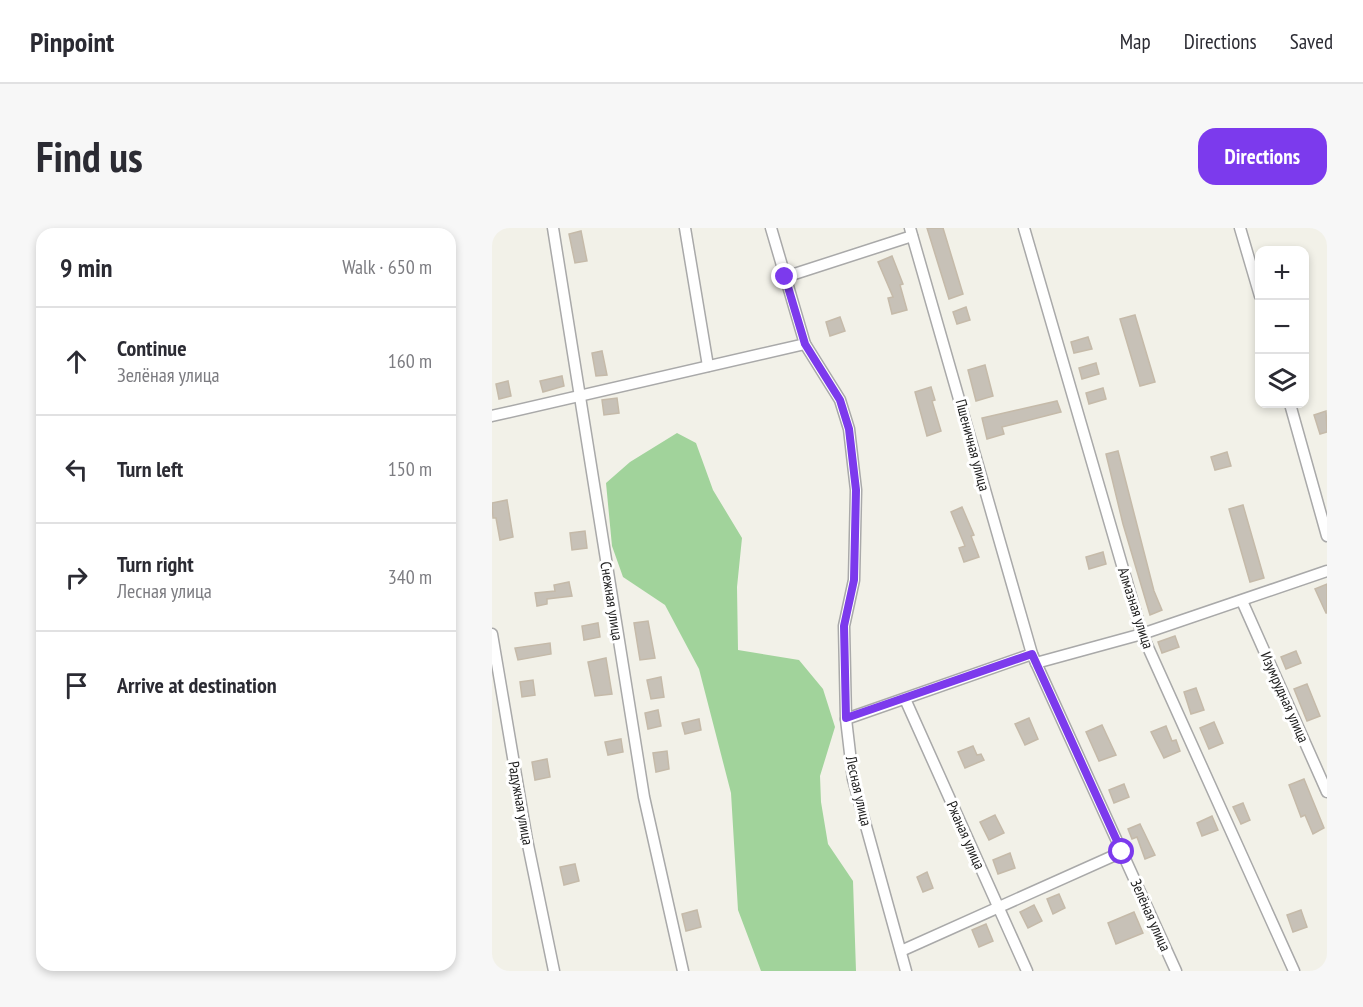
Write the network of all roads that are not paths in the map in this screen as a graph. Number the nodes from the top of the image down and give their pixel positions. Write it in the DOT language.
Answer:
graph roads {
  1 [pos="553,228"];
  2 [pos="684,228"];
  3 [pos="771,228"];
  4 [pos="1024,228"];
  5 [pos="1240,228"];
  6 [pos="911,232"];
  7 [pos="785,277"];
  8 [pos="1255,279"];
  9 [pos="805,344"];
  10 [pos="708,366"];
  11 [pos="580,396"];
  12 [pos="1291,408"];
  13 [pos="492,416"];
  14 [pos="1327,536"];
  15 [pos="1327,571"];
  16 [pos="1242,602"];
  17 [pos="492,634"];
  18 [pos="1142,634"];
  19 [pos="1034,659"];
  20 [pos="905,699"];
  21 [pos="846,718"];
  22 [pos="1327,792"];
  23 [pos="1122,852"];
  24 [pos="998,906"];
  25 [pos="901,951"];
  26 [pos="554,971"];
  27 [pos="683,971"];
  28 [pos="906,971"];
  29 [pos="1027,971"];
  30 [pos="1176,971"];
  31 [pos="1294,971"];
  1 -- 11 [label="street, Снежная улица"];
  2 -- 10 [label="street"];
  3 -- 7 [label="street, Лесная улица"];
  4 -- 18 [label="street, Алмазная улица"];
  5 -- 8 [label="street"];
  6 -- 7 [label="street"];
  6 -- 19 [label="street, Пшеничная улица"];
  7 -- 9 [label="street, Лесная улица"];
  9 -- 10 [label="street"];
  9 -- 21 [label="street, Лесная улица"];
  10 -- 11 [label="street"];
  11 -- 13 [label="street"];
  11 -- 27 [label="street, Снежная улица"];
  12 -- 14 [label="street"];
  15 -- 16 [label="street"];
  16 -- 18 [label="street"];
  16 -- 22 [label="street, Изумрудная улица"];
  17 -- 26 [label="street, Радужная улица"];
  18 -- 19 [label="street"];
  18 -- 31 [label="street, Алмазная улица"];
  19 -- 20 [label="street"];
  19 -- 23 [label="street, Зелёная улица"];
  20 -- 21 [label="street"];
  20 -- 24 [label="street, Ржаная улица"];
  21 -- 25 [label="street, Лесная улица"];
  23 -- 24 [label="street"];
  23 -- 30 [label="street, Зелёная улица"];
  24 -- 25 [label="street"];
  24 -- 29 [label="street, Ржаная улица"];
  25 -- 28 [label="street, Лесная улица"];
}
